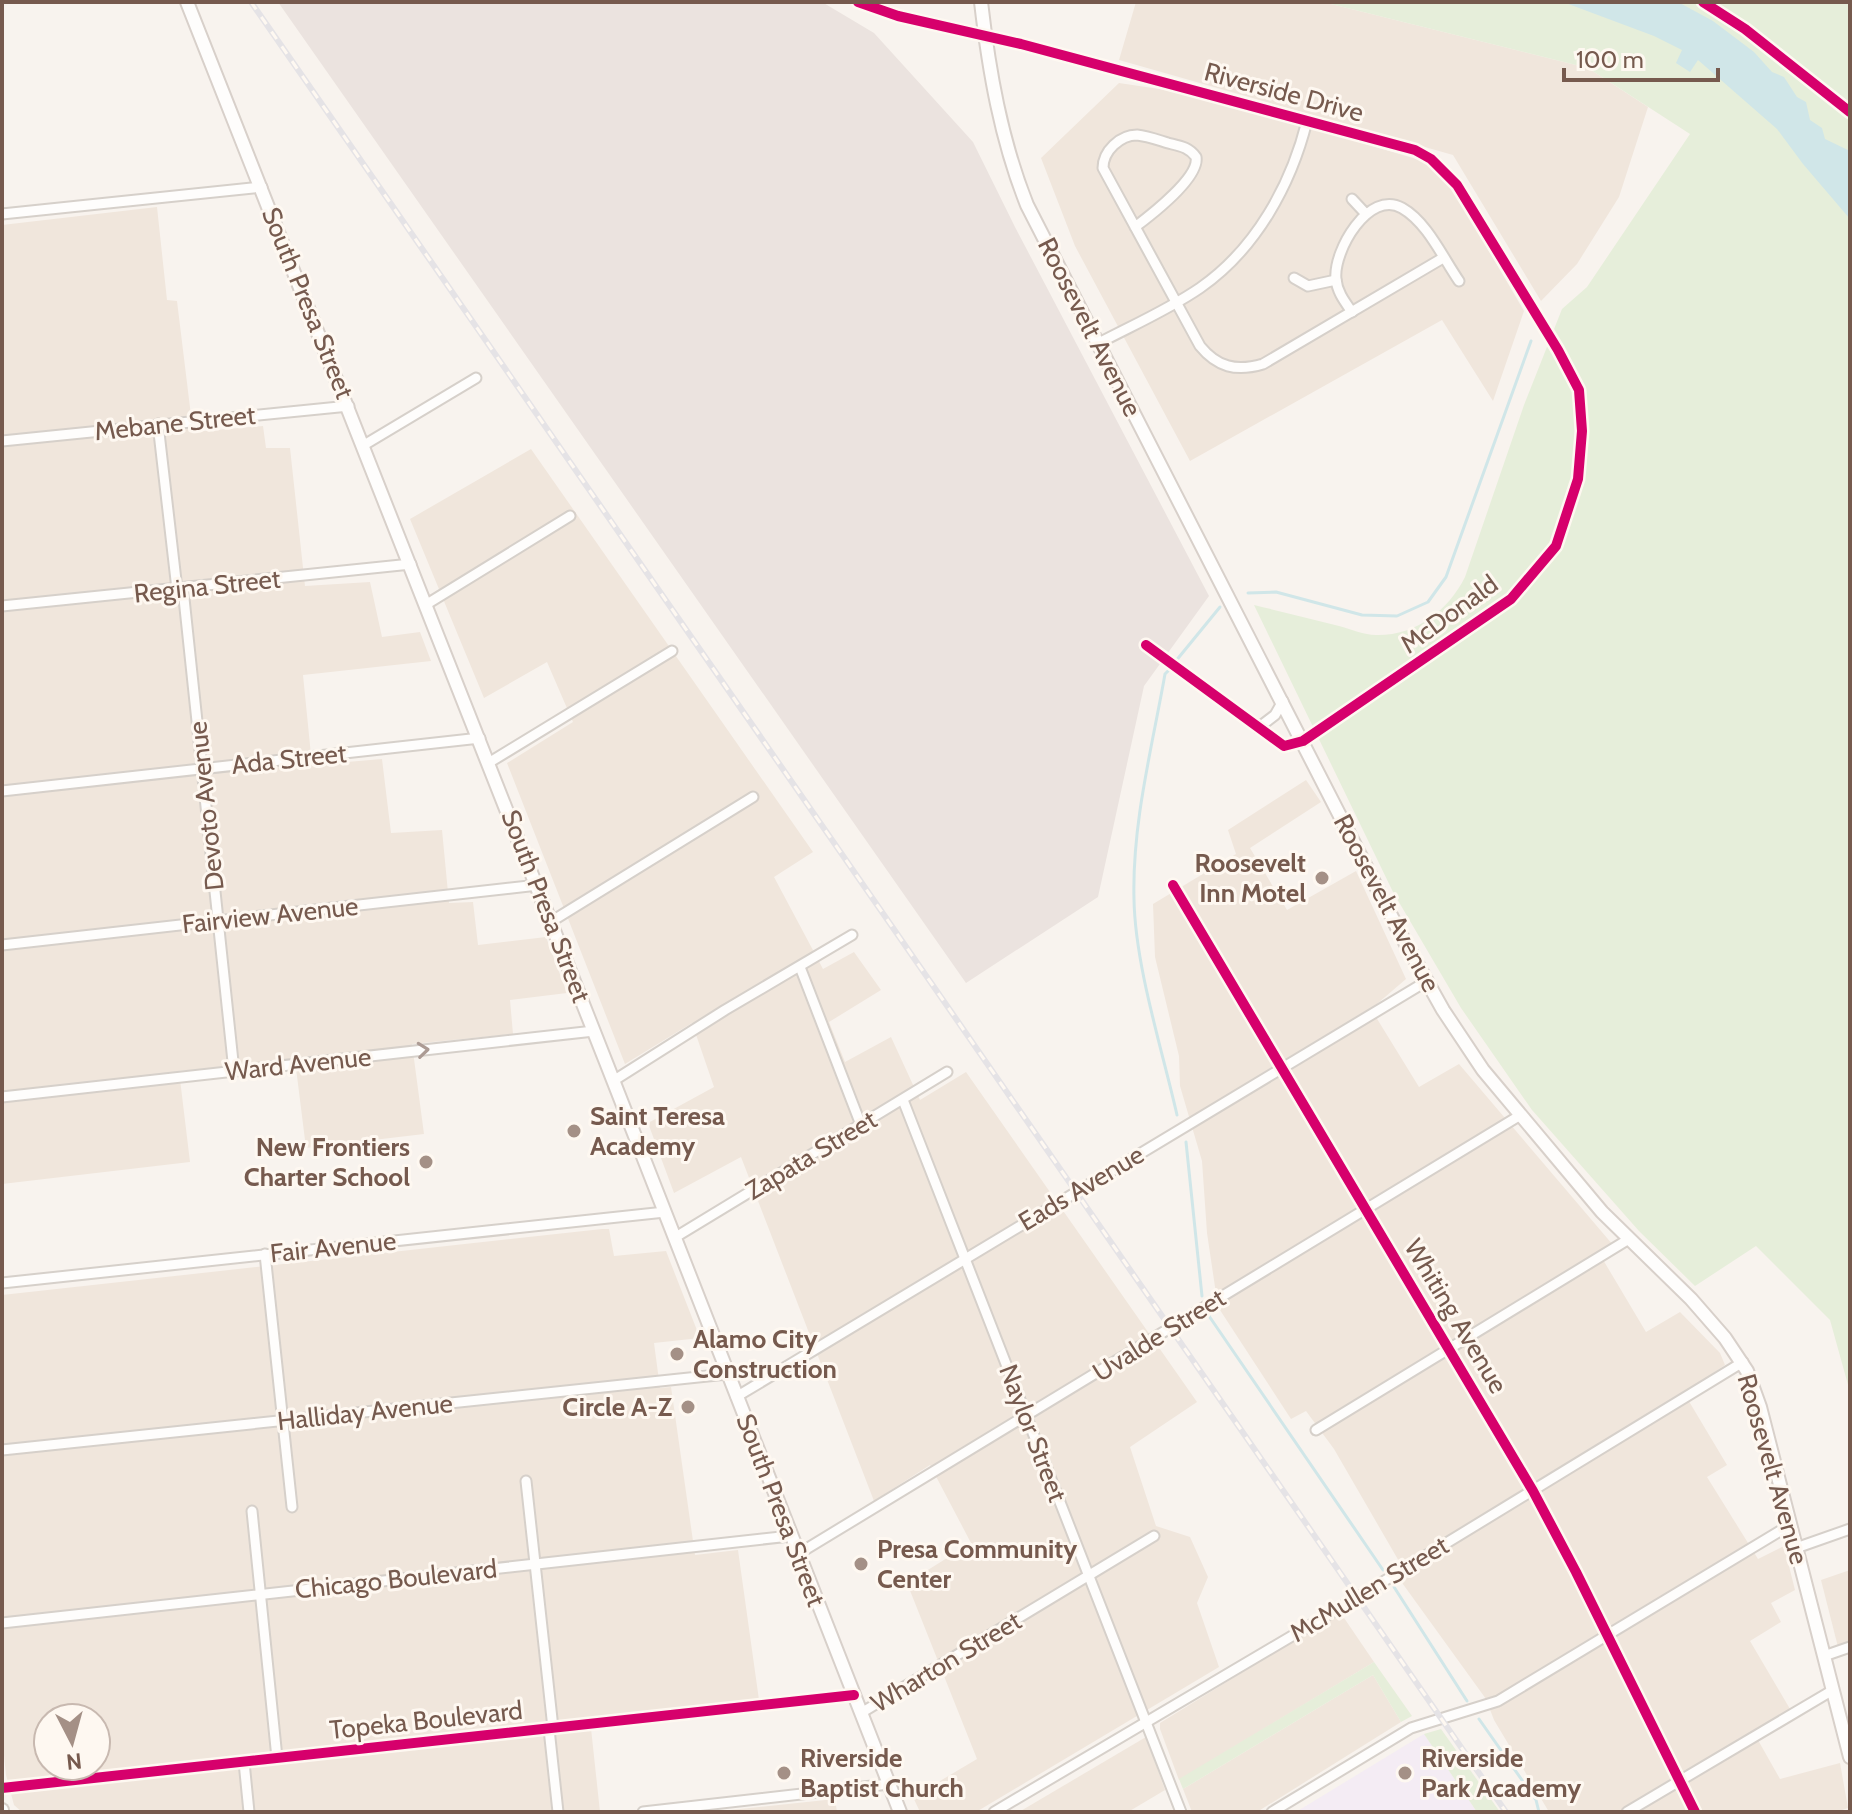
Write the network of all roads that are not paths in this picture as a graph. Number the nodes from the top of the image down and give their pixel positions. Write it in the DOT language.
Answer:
graph roads {
  1 [pos="187,2"];
  2 [pos="858,2"];
  3 [pos="981,2"];
  4 [pos="985,35"];
  5 [pos="1307,121"];
  6 [pos="262,187"];
  7 [pos="1352,199"];
  8 [pos="2,214"];
  9 [pos="1366,214"];
  10 [pos="1135,227"];
  11 [pos="1443,258"];
  12 [pos="1294,278"];
  13 [pos="1336,280"];
  14 [pos="1459,281"];
  15 [pos="1176,302"];
  16 [pos="1352,312"];
  17 [pos="1097,344"];
  18 [pos="476,378"];
  19 [pos="1579,390"];
  20 [pos="349,406"];
  21 [pos="158,424"];
  22 [pos="2,441"];
  23 [pos="364,445"];
  24 [pos="570,516"];
  25 [pos="411,564"];
  26 [pos="180,589"];
  27 [pos="427,604"];
  28 [pos="2,606"];
  29 [pos="1146,645"];
  30 [pos="672,651"];
  31 [pos="1283,701"];
  32 [pos="1258,728"];
  33 [pos="480,738"];
  34 [pos="1303,741"];
  35 [pos="490,762"];
  36 [pos="203,769"];
  37 [pos="2,791"];
  38 [pos="753,797"];
  39 [pos="538,885"];
  40 [pos="1173,885"];
  41 [pos="219,921"];
  42 [pos="552,921"];
  43 [pos="852,935"];
  44 [pos="2,945"];
  45 [pos="800,967"];
  46 [pos="1427,981"];
  47 [pos="594,1031"];
  48 [pos="1281,1067"];
  49 [pos="234,1071"];
  50 [pos="947,1072"];
  51 [pos="613,1081"];
  52 [pos="2,1097"];
  53 [pos="903,1100"];
  54 [pos="1519,1116"];
  55 [pos="861,1125"];
  56 [pos="1366,1208"];
  57 [pos="665,1212"];
  58 [pos="674,1238"];
  59 [pos="1629,1239"];
  60 [pos="265,1254"];
  61 [pos="965,1258"];
  62 [pos="2,1283"];
  63 [pos="1450,1348"];
  64 [pos="1743,1362"];
  65 [pos="727,1374"];
  66 [pos="736,1397"];
  67 [pos="1027,1416"];
  68 [pos="282,1420"];
  69 [pos="1316,1430"];
  70 [pos="2,1450"];
  71 [pos="526,1481"];
  72 [pos="1533,1491"];
  73 [pos="292,1507"];
  74 [pos="252,1511"];
  75 [pos="1790,1525"];
  76 [pos="1850,1529"];
  77 [pos="790,1536"];
  78 [pos="1154,1536"];
  79 [pos="1796,1548"];
  80 [pos="798,1554"];
  81 [pos="535,1564"];
  82 [pos="1088,1576"];
  83 [pos="260,1594"];
  84 [pos="2,1623"];
  85 [pos="1608,1635"];
  86 [pos="1850,1647"];
  87 [pos="1824,1656"];
  88 [pos="1833,1690"];
  89 [pos="854,1695"];
  90 [pos="861,1713"];
  91 [pos="1146,1722"];
  92 [pos="551,1729"];
  93 [pos="1850,1757"];
  94 [pos="277,1758"];
  95 [pos="244,1762"];
  96 [pos="1680,1780"];
  97 [pos="889,1784"];
  98 [pos="2,1788"];
  99 [pos="249,1812"];
  100 [pos="558,1812"];
  101 [pos="643,1812"];
  102 [pos="900,1812"];
  103 [pos="994,1812"];
  104 [pos="1181,1812"];
  105 [pos="1272,1812"];
  106 [pos="1627,1812"];
  107 [pos="1695,1812"];
  1 -- 6 [label="main road, South Presa Street"];
  2 -- 4 [label="street, Riverside Drive"];
  3 -- 4 [label="main road, Roosevelt Avenue"];
  4 -- 5 [label="street, Riverside Drive"];
  4 -- 17 [label="main road, Roosevelt Avenue"];
  5 -- 15 [label="street"];
  5 -- 19 [label="street, Riverside Drive"];
  6 -- 8 [label="street"];
  6 -- 20 [label="main road, South Presa Street"];
  7 -- 9 [label="street"];
  9 -- 11 [label="street"];
  9 -- 13 [label="street"];
  10 -- 10 [label="street"];
  10 -- 15 [label="street"];
  11 -- 14 [label="street"];
  11 -- 16 [label="street"];
  12 -- 13 [label="street"];
  13 -- 16 [label="street"];
  15 -- 16 [label="street"];
  15 -- 17 [label="street"];
  17 -- 31 [label="main road, Roosevelt Avenue"];
  18 -- 23 [label="street"];
  19 -- 34 [label="street, McDonald"];
  20 -- 21 [label="street, Mebane Street"];
  20 -- 23 [label="main road, South Presa Street"];
  21 -- 22 [label="street, Mebane Street"];
  21 -- 26 [label="street, Devoto Avenue"];
  23 -- 25 [label="main road, South Presa Street"];
  24 -- 27 [label="street"];
  25 -- 26 [label="street, Regina Street"];
  25 -- 27 [label="main road, South Presa Street"];
  26 -- 28 [label="street, Regina Street"];
  26 -- 36 [label="street, Devoto Avenue"];
  27 -- 33 [label="main road, South Presa Street"];
  29 -- 32 [label="street"];
  30 -- 35 [label="street"];
  31 -- 32 [label="street"];
  31 -- 34 [label="main road, Roosevelt Avenue"];
  32 -- 34 [label="street"];
  33 -- 35 [label="main road, South Presa Street"];
  33 -- 36 [label="street, Ada Street"];
  34 -- 46 [label="main road, Roosevelt Avenue"];
  35 -- 39 [label="main road, South Presa Street"];
  36 -- 37 [label="street, Ada Street"];
  36 -- 41 [label="street, Devoto Avenue"];
  38 -- 42 [label="street"];
  39 -- 41 [label="street, Fairview Avenue"];
  39 -- 42 [label="main road, South Presa Street"];
  40 -- 48 [label="street, Whiting Avenue"];
  41 -- 44 [label="street, Fairview Avenue"];
  41 -- 49 [label="street, Devoto Avenue"];
  42 -- 47 [label="main road, South Presa Street"];
  43 -- 45 [label="street"];
  45 -- 51 [label="street"];
  45 -- 55 [label="street"];
  46 -- 48 [label="street, Eads Avenue"];
  46 -- 54 [label="main road, Roosevelt Avenue"];
  49 -- 47 [label="street, Ward Avenue, one-way"];
  47 -- 51 [label="main road, South Presa Street"];
  48 -- 56 [label="street, Whiting Avenue"];
  48 -- 61 [label="street, Eads Avenue"];
  49 -- 52 [label="street, Ward Avenue"];
  50 -- 53 [label="street, Zapata Street"];
  51 -- 57 [label="main road, South Presa Street"];
  53 -- 55 [label="street, Zapata Street"];
  53 -- 61 [label="street, Naylor Street"];
  54 -- 56 [label="street, Uvalde Street"];
  54 -- 59 [label="main road, Roosevelt Avenue"];
  55 -- 58 [label="street, Zapata Street"];
  56 -- 63 [label="street, Whiting Avenue"];
  56 -- 67 [label="street, Uvalde Street"];
  57 -- 58 [label="main road, South Presa Street"];
  57 -- 60 [label="street, Fair Avenue"];
  58 -- 65 [label="main road, South Presa Street"];
  59 -- 63 [label="street"];
  59 -- 64 [label="main road, Roosevelt Avenue"];
  60 -- 62 [label="street, Fair Avenue"];
  60 -- 68 [label="street"];
  61 -- 66 [label="street, Eads Avenue"];
  61 -- 67 [label="street, Naylor Street"];
  63 -- 69 [label="street"];
  63 -- 72 [label="street, Whiting Avenue"];
  64 -- 72 [label="street, McMullen Street"];
  64 -- 75 [label="main road, Roosevelt Avenue"];
  65 -- 66 [label="main road, South Presa Street"];
  65 -- 68 [label="street, Halliday Avenue"];
  66 -- 77 [label="main road, South Presa Street"];
  67 -- 80 [label="street, Uvalde Street"];
  67 -- 82 [label="street, Naylor Street"];
  68 -- 70 [label="street, Halliday Avenue"];
  68 -- 73 [label="street"];
  71 -- 81 [label="street"];
  72 -- 85 [label="street, Whiting Avenue"];
  72 -- 91 [label="street, McMullen Street"];
  74 -- 83 [label="street"];
  75 -- 79 [label="main road, Roosevelt Avenue"];
  75 -- 85 [label="street"];
  76 -- 79 [label="street"];
  77 -- 80 [label="main road, South Presa Street"];
  77 -- 81 [label="street, Chicago Boulevard"];
  78 -- 82 [label="street, Wharton Street"];
  79 -- 87 [label="main road, Roosevelt Avenue"];
  80 -- 89 [label="main road, South Presa Street"];
  81 -- 83 [label="street, Chicago Boulevard"];
  81 -- 92 [label="street"];
  82 -- 90 [label="street, Wharton Street"];
  82 -- 91 [label="street, Naylor Street"];
  83 -- 84 [label="street, Chicago Boulevard"];
  83 -- 94 [label="street"];
  85 -- 96 [label="street, Whiting Avenue"];
  85 -- 105 [label="street"];
  86 -- 87 [label="street"];
  87 -- 88 [label="main road, Roosevelt Avenue"];
  88 -- 93 [label="main road, Roosevelt Avenue"];
  88 -- 96 [label="street"];
  89 -- 90 [label="main road, South Presa Street"];
  89 -- 92 [label="street, Topeka Boulevard"];
  90 -- 97 [label="main road, South Presa Street"];
  91 -- 103 [label="street, McMullen Street"];
  91 -- 104 [label="street, Naylor Street"];
  92 -- 94 [label="street, Topeka Boulevard"];
  92 -- 100 [label="street"];
  94 -- 95 [label="street, Topeka Boulevard"];
  95 -- 98 [label="street, Topeka Boulevard"];
  95 -- 99 [label="street"];
  96 -- 106 [label="street"];
  96 -- 107 [label="street, Whiting Avenue"];
  97 -- 101 [label="street"];
  97 -- 102 [label="main road, South Presa Street"];
}
